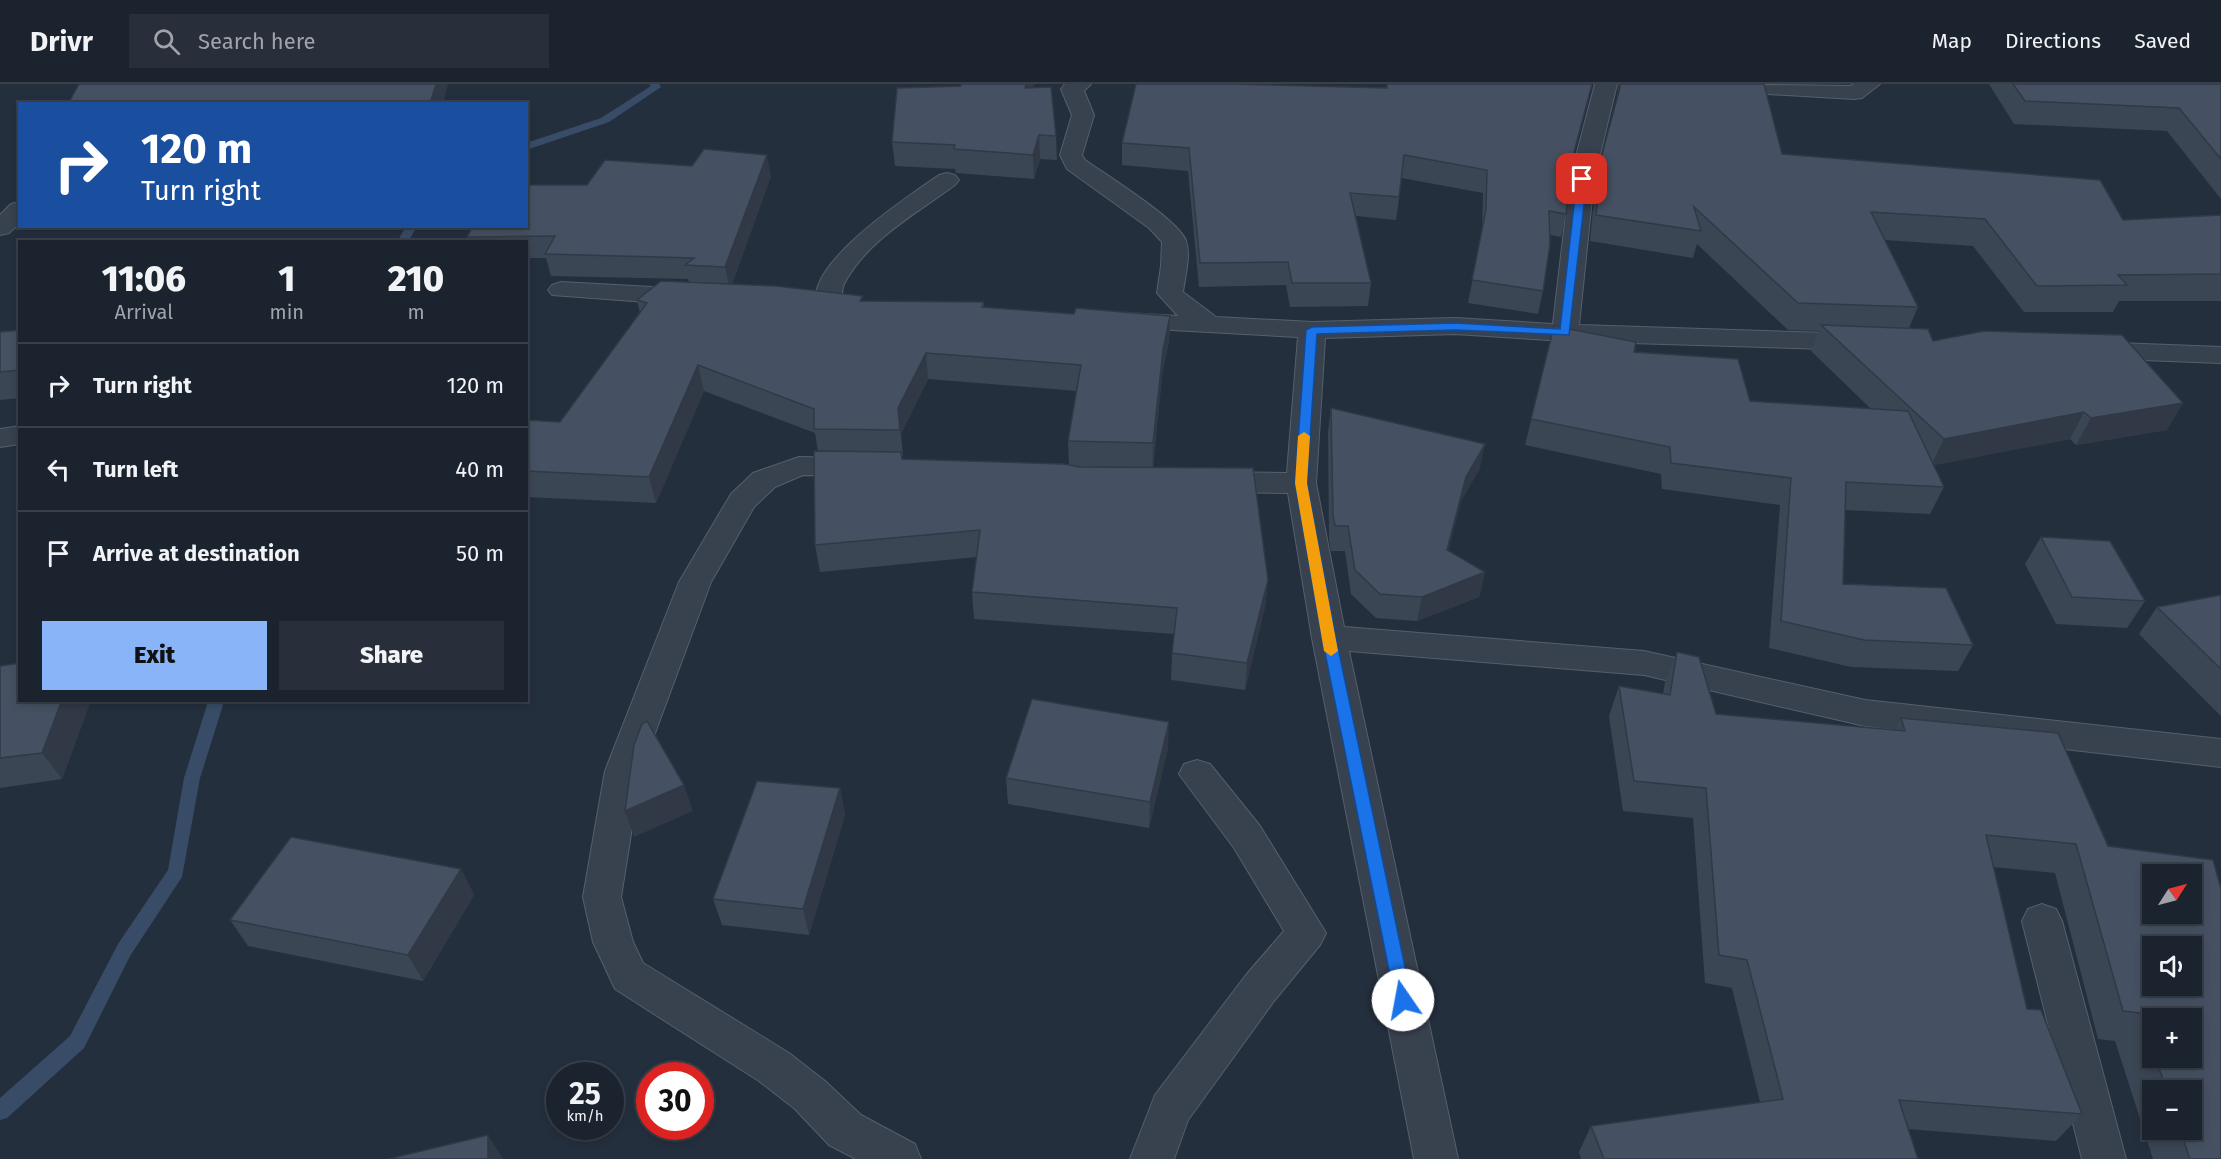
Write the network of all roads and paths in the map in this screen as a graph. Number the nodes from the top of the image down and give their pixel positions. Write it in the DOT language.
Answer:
graph roads {
  1 [pos="1080,84"];
  2 [pos="1606,84"];
  3 [pos="1700,84"];
  4 [pos="1869,84"];
  5 [pos="947,180"];
  6 [pos="18,211"];
  7 [pos="0,228"];
  8 [pos="561,290"];
  9 [pos="712,298"];
  10 [pos="829,305"];
  11 [pos="1102,319"];
  12 [pos="1209,325"];
  13 [pos="1312,330"];
  14 [pos="1565,333"];
  15 [pos="1887,343"];
  16 [pos="2066,349"];
  17 [pos="2221,355"];
  18 [pos="18,435"];
  19 [pos="0,438"];
  20 [pos="890,467"];
  21 [pos="1185,482"];
  22 [pos="1301,483"];
  23 [pos="1329,638"];
  24 [pos="2221,753"];
  25 [pos="1197,774"];
  26 [pos="2042,921"];
  27 [pos="899,1159"];
  28 [pos="1152,1159"];
  29 [pos="1436,1159"];
  30 [pos="2104,1159"];
  1 -- 12 [label="street"];
  2 -- 14 [label="street"];
  3 -- 4 [label="street"];
  5 -- 10 [label="street"];
  6 -- 7 [label="street"];
  8 -- 9 [label="street"];
  11 -- 12 [label="street"];
  12 -- 13 [label="street"];
  13 -- 14 [label="street"];
  13 -- 22 [label="street"];
  14 -- 15 [label="street"];
  16 -- 17 [label="street"];
  18 -- 19 [label="street"];
  20 -- 27 [label="street"];
  21 -- 22 [label="street"];
  22 -- 23 [label="street"];
  23 -- 24 [label="street"];
  23 -- 29 [label="street"];
  25 -- 28 [label="street"];
  26 -- 30 [label="street"];
}
